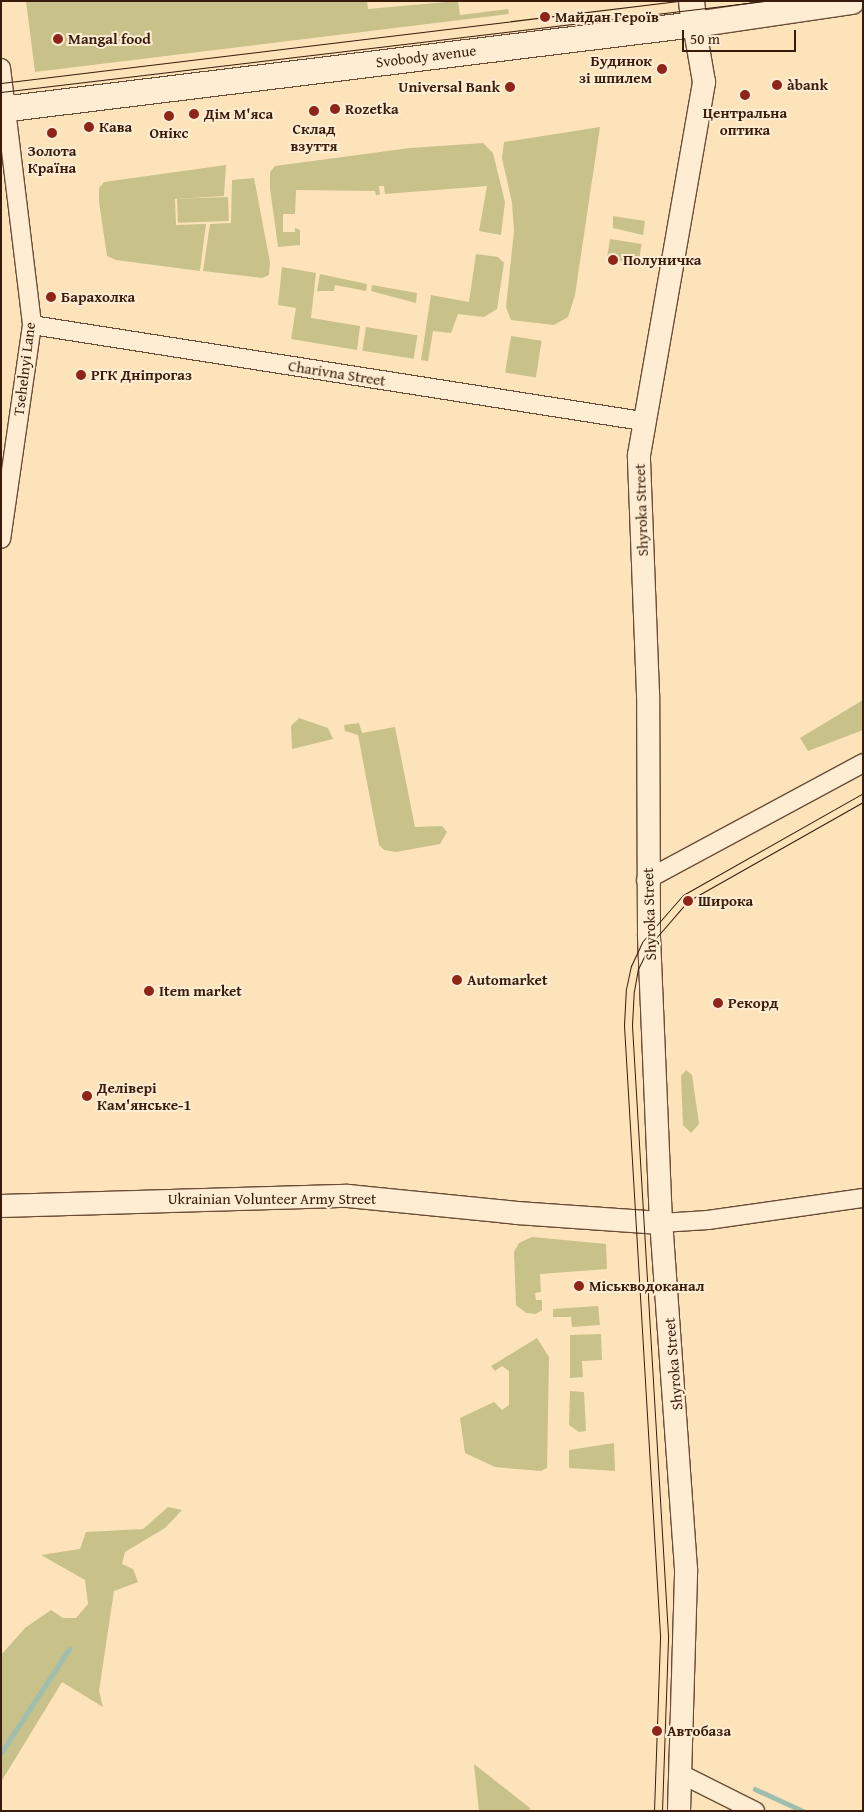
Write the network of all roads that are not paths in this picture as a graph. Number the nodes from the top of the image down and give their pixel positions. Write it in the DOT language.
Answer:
graph roads {
  1 [pos="851,1"];
  2 [pos="798,5"];
  3 [pos="693,12"];
  4 [pos="1,68"];
  5 [pos="4,109"];
  6 [pos="32,325"];
  7 [pos="642,422"];
  8 [pos="1,539"];
  9 [pos="863,763"];
  10 [pos="646,880"];
  11 [pos="863,1198"];
  12 [pos="1,1206"];
  13 [pos="661,1222"];
  14 [pos="681,1774"];
  15 [pos="679,1811"];
  16 [pos="755,1811"];
  1 -- 2 [label="main road, Svobody avenue"];
  2 -- 3 [label="main road, Svobody avenue"];
  3 -- 5 [label="main road, Svobody avenue"];
  3 -- 7 [label="street, Shyroka Street"];
  4 -- 5 [label="street, Tsehelnyi Lane"];
  5 -- 6 [label="street, Tsehelnyi Lane"];
  6 -- 7 [label="street, Charivna Street"];
  6 -- 8 [label="street, Tsehelnyi Lane"];
  7 -- 10 [label="street, Shyroka Street"];
  9 -- 10 [label="street"];
  10 -- 13 [label="street, Shyroka Street"];
  11 -- 13 [label="street"];
  12 -- 13 [label="street, Ukrainian Volunteer Army Street"];
  13 -- 14 [label="street, Shyroka Street"];
  14 -- 15 [label="street, Shyroka Street"];
  14 -- 16 [label="street"];
}
